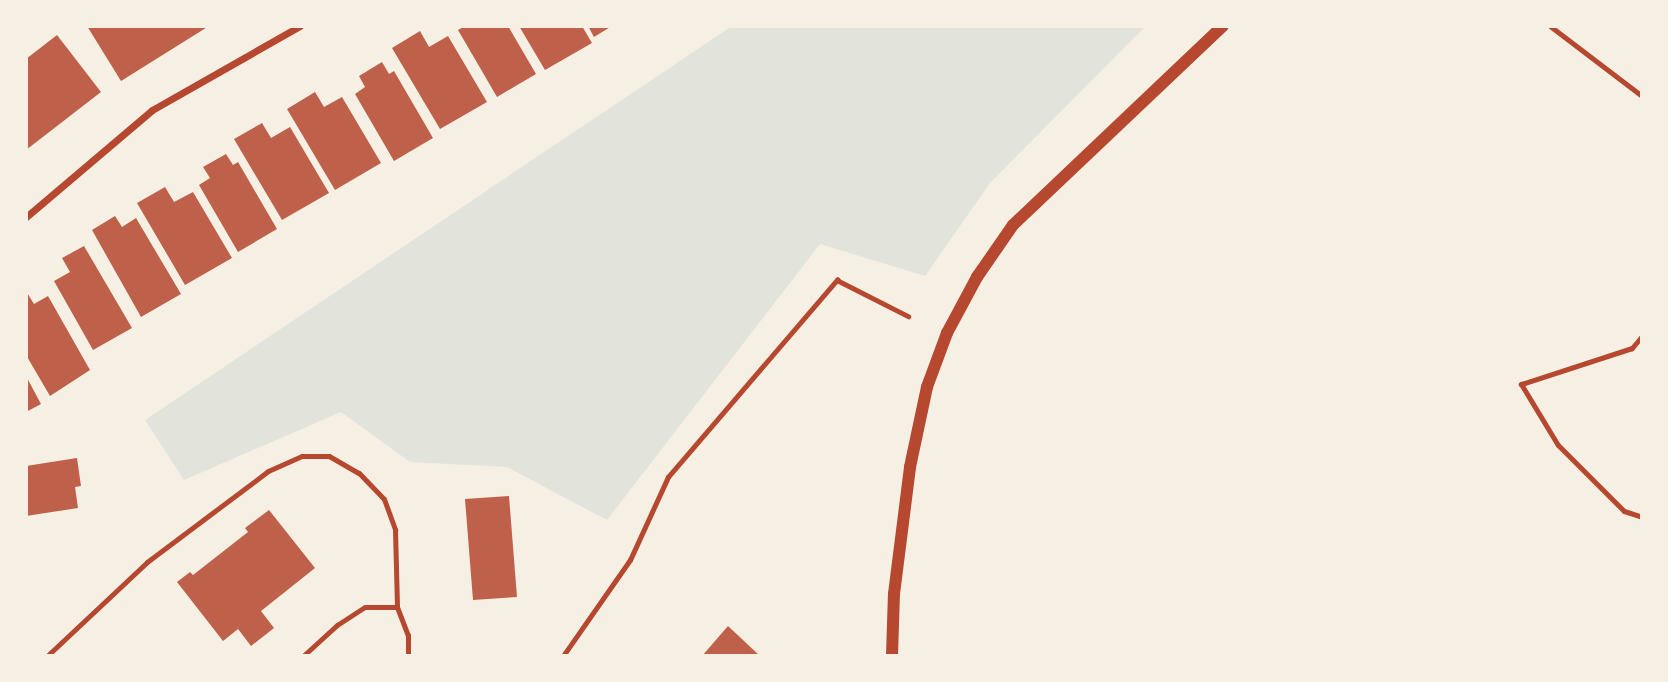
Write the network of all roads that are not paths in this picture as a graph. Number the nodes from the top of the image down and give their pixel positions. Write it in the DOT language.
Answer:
graph roads {
  1 [pos="300,26"];
  2 [pos="1223,26"];
  3 [pos="1550,26"];
  4 [pos="1642,96"];
  5 [pos="26,217"];
  6 [pos="1642,336"];
  7 [pos="1642,517"];
  8 [pos="397,607"];
  9 [pos="47,656"];
  10 [pos="303,656"];
  11 [pos="408,656"];
  12 [pos="892,656"];
  1 -- 5 [label="street"];
  2 -- 12 [label="street"];
  3 -- 4 [label="lane"];
  6 -- 7 [label="lane"];
  8 -- 9 [label="lane"];
  8 -- 10 [label="lane"];
  8 -- 11 [label="lane"];
}
